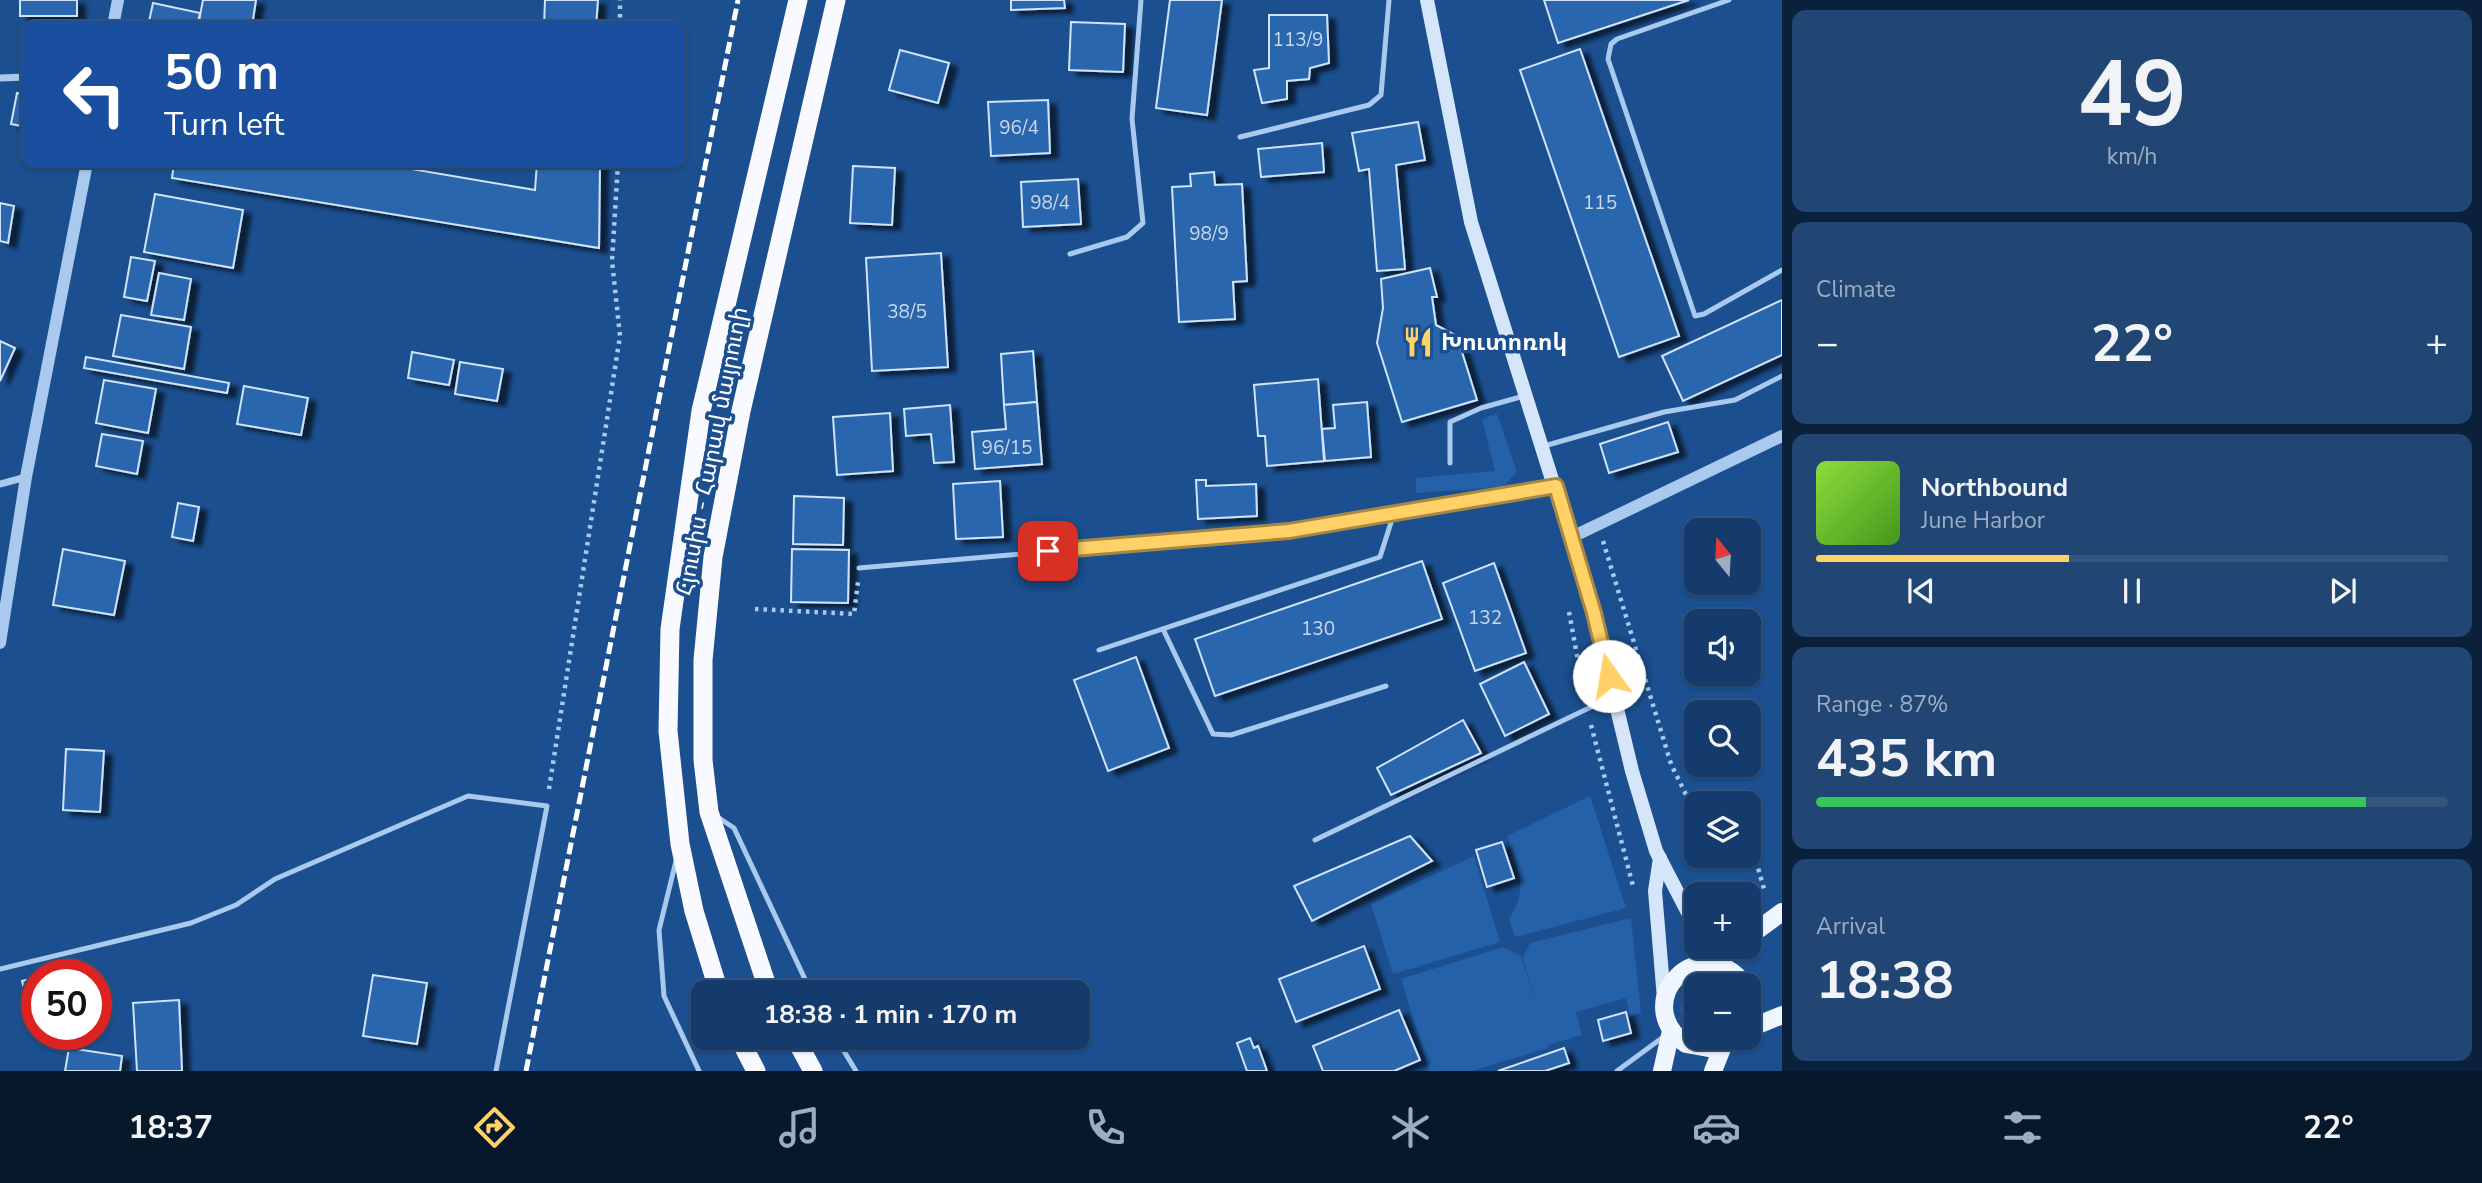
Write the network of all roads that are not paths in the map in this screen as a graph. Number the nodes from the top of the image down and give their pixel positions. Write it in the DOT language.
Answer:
graph roads {
  1 [pos="118,0"];
  2 [pos="798,0"];
  3 [pos="835,0"];
  4 [pos="1141,0"];
  5 [pos="1389,0"];
  6 [pos="1427,0"];
  7 [pos="1729,0"];
  8 [pos="114,21"];
  9 [pos="21,77"];
  10 [pos="0,78"];
  11 [pos="1240,137"];
  12 [pos="86,168"];
  13 [pos="1070,254"];
  14 [pos="1782,270"];
  15 [pos="1782,376"];
  16 [pos="1527,395"];
  17 [pos="1782,436"];
  18 [pos="1544,446"];
  19 [pos="1450,463"];
  20 [pos="26,477"];
  21 [pos="0,485"];
  22 [pos="1556,486"];
  23 [pos="1394,513"];
  24 [pos="1572,537"];
  25 [pos="859,568"];
  26 [pos="1163,629"];
  27 [pos="0,643"];
  28 [pos="1098,650"];
  29 [pos="1386,686"];
  30 [pos="1614,696"];
  31 [pos="709,811"];
  32 [pos="1315,840"];
  33 [pos="680,844"];
  34 [pos="1660,858"];
  35 [pos="1684,905"];
  36 [pos="1782,912"];
  37 [pos="1761,927"];
  38 [pos="1711,959"];
  39 [pos="1720,959"];
  40 [pos="1714,964"];
  41 [pos="0,969"];
  42 [pos="1732,973"];
  43 [pos="715,980"];
  44 [pos="765,980"];
  45 [pos="805,980"];
  46 [pos="1664,1000"];
  47 [pos="1782,1015"];
  48 [pos="1761,1024"];
  49 [pos="1671,1031"];
  50 [pos="1684,1040"];
  51 [pos="745,1050"];
  52 [pos="802,1050"];
  53 [pos="843,1050"];
  54 [pos="1725,1050"];
  55 [pos="496,1071"];
  56 [pos="699,1071"];
  57 [pos="756,1071"];
  58 [pos="813,1071"];
  59 [pos="856,1071"];
  60 [pos="1617,1071"];
  61 [pos="1662,1071"];
  62 [pos="1713,1071"];
  1 -- 8 [label="street"];
  2 -- 33 [label="highway, Հյուսիս - Հարավ մայրուղի"];
  3 -- 31 [label="highway, Հյուսիս - Հարավ մայրուղի"];
  4 -- 13 [label="lane"];
  5 -- 11 [label="lane"];
  6 -- 16 [label="main road"];
  7 -- 14 [label="lane"];
  9 -- 10 [label="street"];
  12 -- 20 [label="street"];
  15 -- 18 [label="lane"];
  16 -- 18 [label="main road"];
  16 -- 19 [label="lane"];
  17 -- 24 [label="street"];
  18 -- 22 [label="main road"];
  20 -- 21 [label="street"];
  20 -- 27 [label="street"];
  22 -- 23 [label="lane"];
  22 -- 24 [label="main road"];
  23 -- 25 [label="lane"];
  23 -- 26 [label="lane"];
  24 -- 30 [label="main road"];
  26 -- 28 [label="lane"];
  26 -- 29 [label="lane"];
  30 -- 32 [label="lane"];
  30 -- 34 [label="main road"];
  31 -- 44 [label="highway, Հյուսիս - Հարավ մայրուղի"];
  31 -- 45 [label="lane"];
  33 -- 43 [label="highway, Հյուսիս - Հարավ մայրուղի"];
  33 -- 56 [label="lane"];
  34 -- 35 [label="main road"];
  34 -- 46 [label="main road"];
  36 -- 37 [label="main road"];
  38 -- 40 [label="main road"];
  39 -- 40 [label="main road"];
  40 -- 42 [label="main road"];
  40 -- 46 [label="main road"];
  41 -- 55 [label="lane"];
  46 -- 49 [label="main road"];
  47 -- 48 [label="main road"];
  49 -- 50 [label="main road"];
  49 -- 60 [label="lane"];
  49 -- 61 [label="main road"];
  51 -- 57 [label="highway"];
  52 -- 58 [label="highway"];
  53 -- 59 [label="lane"];
  54 -- 62 [label="main road"];
}
